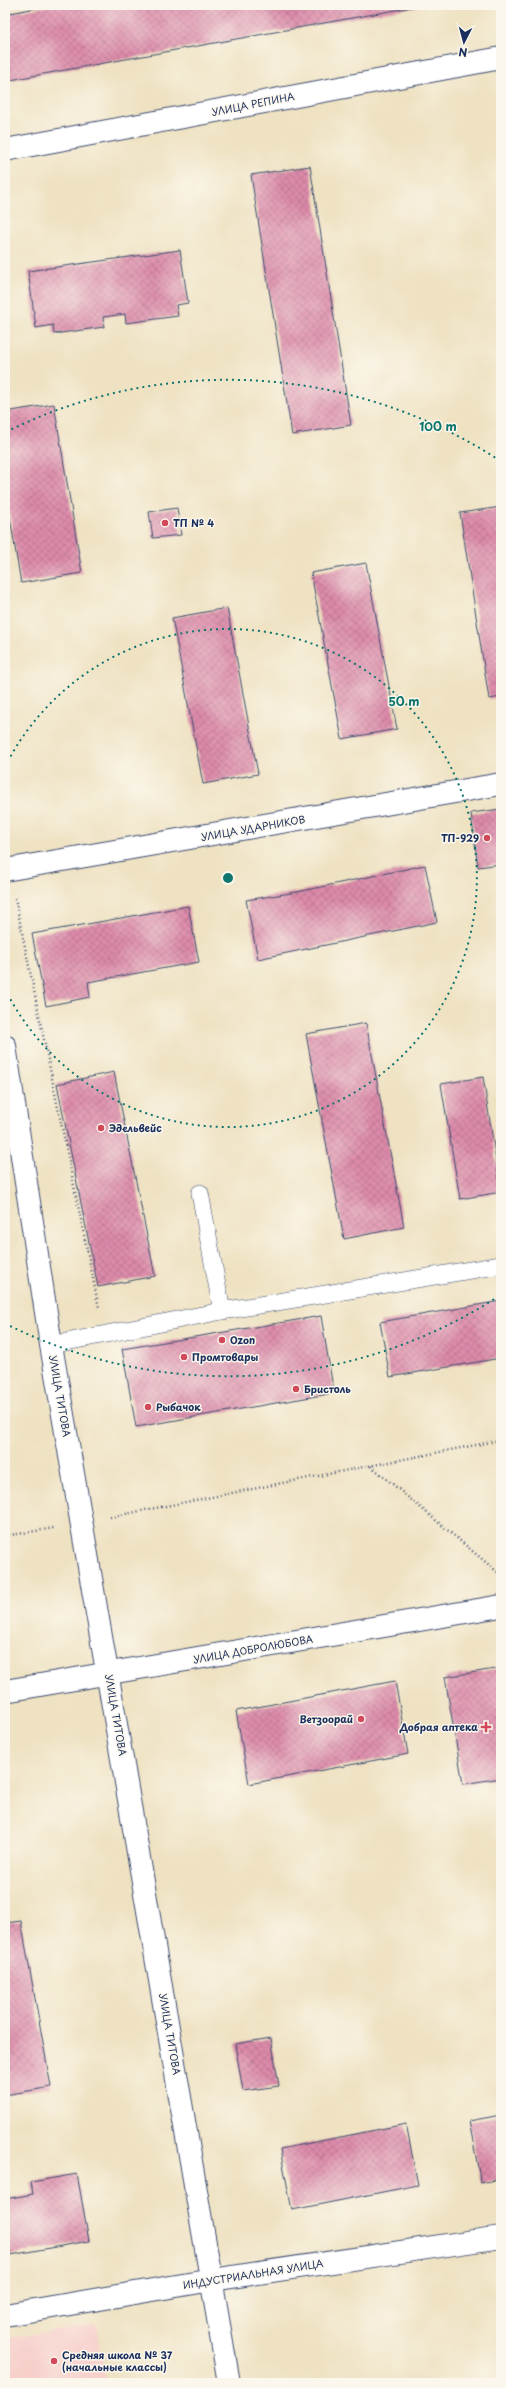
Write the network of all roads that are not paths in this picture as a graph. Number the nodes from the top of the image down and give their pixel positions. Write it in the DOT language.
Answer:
graph roads {
  1 [pos="501,58"];
  2 [pos="5,150"];
  3 [pos="501,784"];
  4 [pos="7,871"];
  5 [pos="5,1046"];
  6 [pos="200,1193"];
  7 [pos="501,1265"];
  8 [pos="222,1311"];
  9 [pos="51,1345"];
  10 [pos="501,1606"];
  11 [pos="109,1674"];
  12 [pos="5,1691"];
  13 [pos="501,2237"];
  14 [pos="212,2280"];
  15 [pos="5,2315"];
  16 [pos="229,2383"];
  1 -- 2 [label="street, УЛИЦА РЕПИНА"];
  3 -- 4 [label="street, УЛИЦА УДАРНИКОВ"];
  5 -- 9 [label="street, УЛИЦА ТИТОВА"];
  6 -- 8 [label="lane"];
  7 -- 8 [label="lane"];
  8 -- 9 [label="lane"];
  9 -- 11 [label="street, УЛИЦА ТИТОВА"];
  10 -- 11 [label="street, УЛИЦА ДОБРОЛЮБОВА"];
  11 -- 12 [label="street, УЛИЦА ДОБРОЛЮБОВА"];
  11 -- 14 [label="street, УЛИЦА ТИТОВА"];
  13 -- 14 [label="street, ИНДУСТРИАЛЬНАЯ УЛИЦА"];
  14 -- 15 [label="street, ИНДУСТРИАЛЬНАЯ УЛИЦА"];
  14 -- 16 [label="street, УЛИЦА ТИТОВА"];
}
